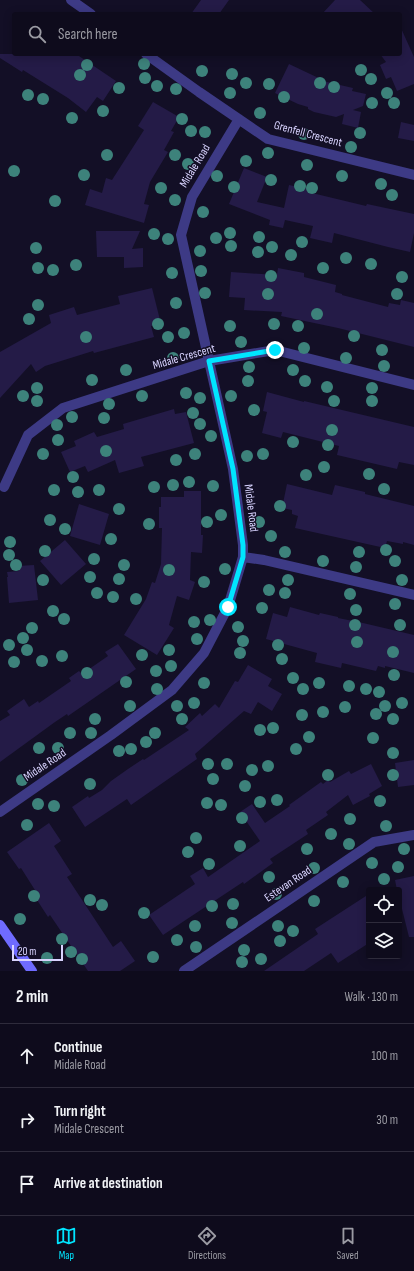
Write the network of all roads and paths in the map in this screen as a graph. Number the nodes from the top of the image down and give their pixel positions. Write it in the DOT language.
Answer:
graph roads {
  1 [pos="71,0"];
  2 [pos="88,12"];
  3 [pos="149,56"];
  4 [pos="239,119"];
  5 [pos="414,175"];
  6 [pos="209,361"];
  7 [pos="414,385"];
  8 [pos="4,487"];
  9 [pos="243,557"];
  10 [pos="414,595"];
  11 [pos="0,812"];
  12 [pos="414,835"];
  13 [pos="0,925"];
  14 [pos="32,971"];
  15 [pos="184,971"];
  1 -- 2 [label="street"];
  3 -- 4 [label="street, Grenfell Crescent"];
  4 -- 5 [label="street, Grenfell Crescent"];
  4 -- 6 [label="street, Midale Road"];
  6 -- 7 [label="street, Midale Crescent"];
  6 -- 8 [label="street, Midale Crescent"];
  6 -- 9 [label="street, Midale Road"];
  9 -- 10 [label="street"];
  9 -- 11 [label="street, Midale Road"];
  12 -- 15 [label="street, Estevan Road"];
  13 -- 14 [label="street"];
}
